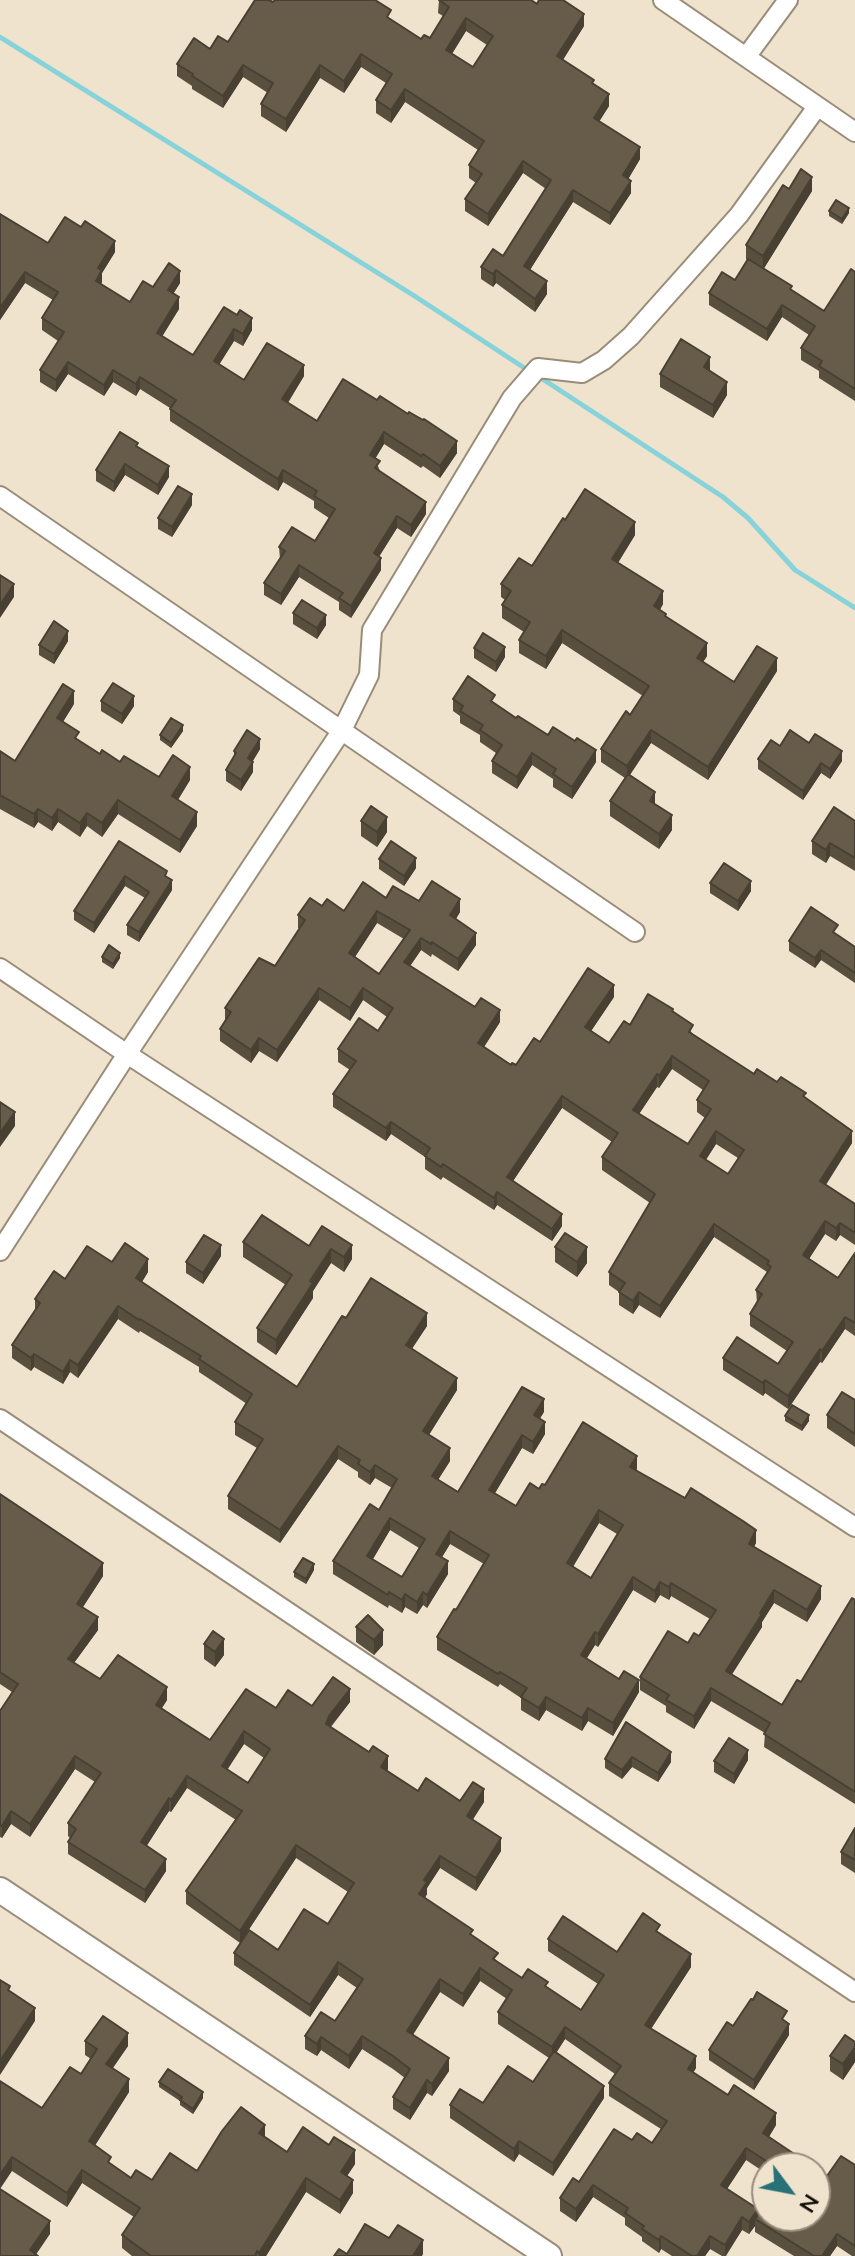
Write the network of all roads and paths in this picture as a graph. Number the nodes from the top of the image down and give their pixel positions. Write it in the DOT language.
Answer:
graph roads {
  1 [pos="663,0"];
  2 [pos="788,0"];
  3 [pos="746,57"];
  4 [pos="817,107"];
  5 [pos="855,132"];
  6 [pos="0,496"];
  7 [pos="342,730"];
  8 [pos="635,932"];
  9 [pos="0,968"];
  10 [pos="127,1054"];
  11 [pos="0,1251"];
  12 [pos="0,1419"];
  13 [pos="855,1527"];
  14 [pos="0,1890"];
  15 [pos="855,1992"];
  16 [pos="549,2256"];
  1 -- 3 [label="street"];
  2 -- 3 [label="street"];
  3 -- 4 [label="street"];
  4 -- 5 [label="street"];
  4 -- 7 [label="street"];
  6 -- 7 [label="street"];
  7 -- 8 [label="street"];
  7 -- 10 [label="street"];
  9 -- 10 [label="street"];
  10 -- 11 [label="street"];
  10 -- 13 [label="street"];
  12 -- 15 [label="street"];
  14 -- 16 [label="street"];
}
